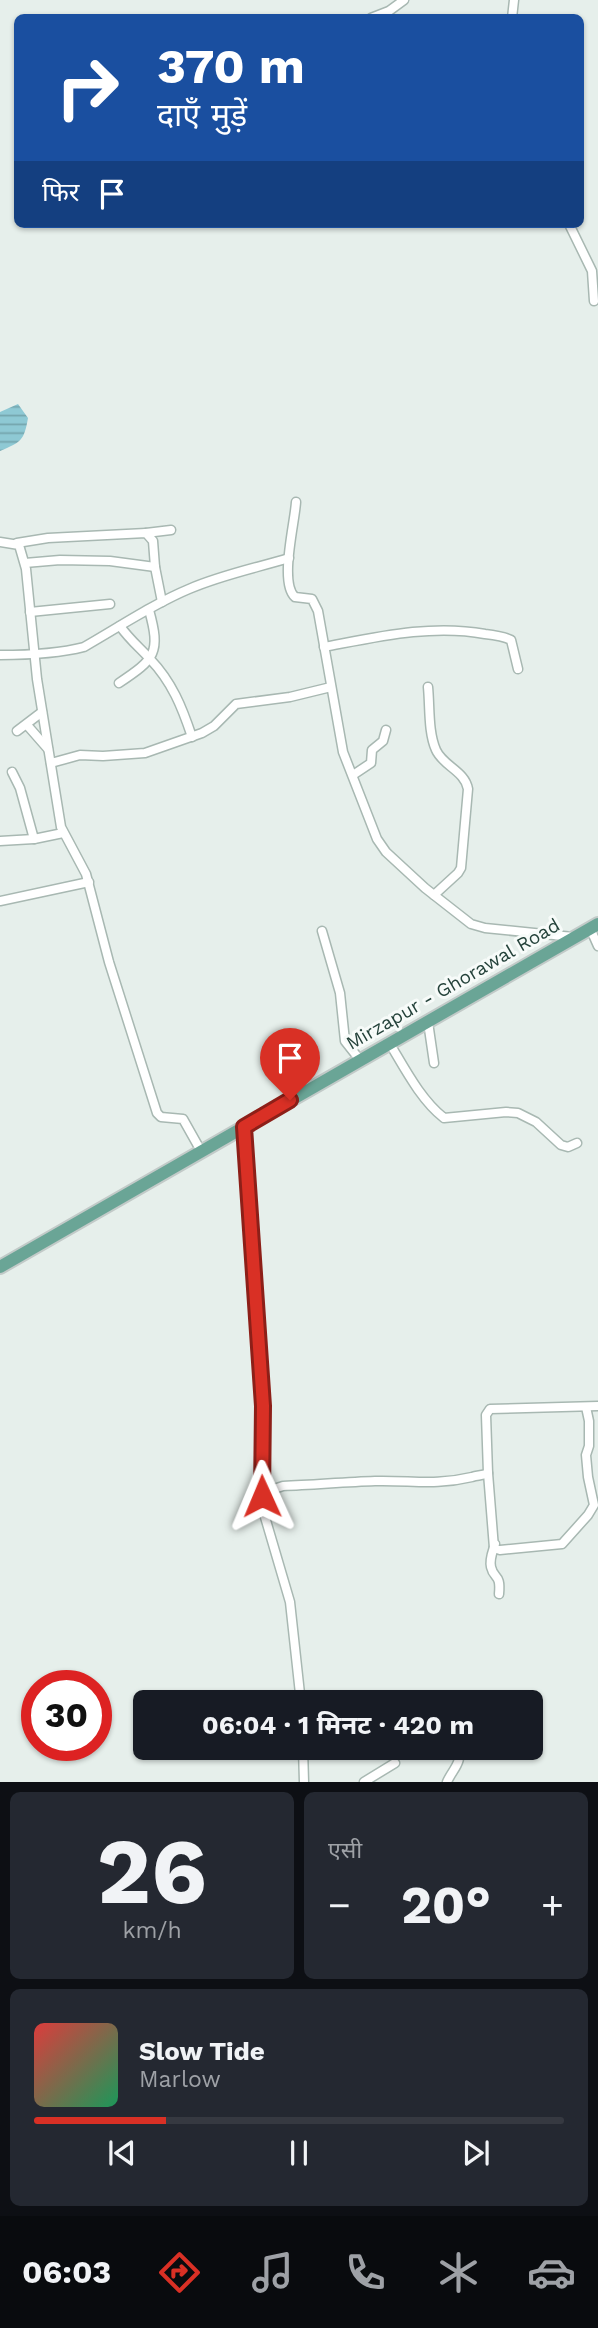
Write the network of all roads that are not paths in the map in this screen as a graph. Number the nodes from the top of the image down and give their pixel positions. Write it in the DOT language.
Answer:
graph roads {
  1 [pos="404,0"];
  2 [pos="382,14"];
  3 [pos="571,228"];
  4 [pos="594,301"];
  5 [pos="296,502"];
  6 [pos="171,530"];
  7 [pos="146,533"];
  8 [pos="0,542"];
  9 [pos="17,543"];
  10 [pos="289,558"];
  11 [pos="25,563"];
  12 [pos="155,567"];
  13 [pos="162,602"];
  14 [pos="110,604"];
  15 [pos="149,610"];
  16 [pos="30,612"];
  17 [pos="120,626"];
  18 [pos="324,647"];
  19 [pos="34,654"];
  20 [pos="0,655"];
  21 [pos="150,658"];
  22 [pos="517,669"];
  23 [pos="119,683"];
  24 [pos="331,687"];
  25 [pos="428,687"];
  26 [pos="42,712"];
  27 [pos="27,725"];
  28 [pos="386,730"];
  29 [pos="17,731"];
  30 [pos="192,737"];
  31 [pos="49,750"];
  32 [pos="51,763"];
  33 [pos="12,772"];
  34 [pos="353,775"];
  35 [pos="62,833"];
  36 [pos="34,839"];
  37 [pos="0,841"];
  38 [pos="89,882"];
  39 [pos="434,895"];
  40 [pos="0,901"];
  41 [pos="594,926"];
  42 [pos="323,931"];
  43 [pos="574,937"];
  44 [pos="598,946"];
  45 [pos="428,1022"];
  46 [pos="390,1044"];
  47 [pos="360,1060"];
  48 [pos="434,1063"];
  49 [pos="244,1127"];
  50 [pos="577,1143"];
  51 [pos="201,1151"];
  52 [pos="0,1267"];
  53 [pos="598,1406"];
  54 [pos="586,1407"];
  55 [pos="488,1473"];
  56 [pos="262,1496"];
  57 [pos="495,1544"];
  58 [pos="499,1594"];
  59 [pos="300,1690"];
  60 [pos="303,1760"];
  61 [pos="460,1760"];
  62 [pos="395,1763"];
  63 [pos="304,1782"];
  64 [pos="365,1782"];
  65 [pos="447,1782"];
  1 -- 2 [label="street"];
  3 -- 4 [label="street"];
  5 -- 10 [label="street"];
  6 -- 7 [label="street"];
  7 -- 9 [label="street"];
  7 -- 12 [label="street"];
  8 -- 9 [label="street"];
  9 -- 11 [label="street"];
  10 -- 13 [label="street"];
  10 -- 18 [label="street"];
  11 -- 12 [label="street"];
  11 -- 16 [label="street"];
  12 -- 13 [label="street"];
  13 -- 15 [label="street"];
  14 -- 16 [label="street"];
  15 -- 17 [label="street"];
  15 -- 21 [label="street"];
  16 -- 19 [label="street"];
  17 -- 19 [label="street"];
  17 -- 21 [label="street"];
  18 -- 22 [label="street"];
  18 -- 24 [label="street"];
  19 -- 20 [label="street"];
  19 -- 26 [label="street"];
  21 -- 23 [label="street"];
  21 -- 30 [label="street"];
  24 -- 30 [label="street"];
  24 -- 34 [label="street"];
  25 -- 39 [label="street"];
  26 -- 27 [label="street"];
  26 -- 31 [label="street"];
  27 -- 29 [label="street"];
  27 -- 31 [label="street"];
  28 -- 34 [label="street"];
  30 -- 32 [label="street"];
  31 -- 32 [label="street"];
  32 -- 35 [label="street"];
  33 -- 36 [label="street"];
  34 -- 39 [label="street"];
  35 -- 36 [label="street"];
  35 -- 38 [label="street"];
  36 -- 37 [label="street"];
  38 -- 40 [label="street"];
  38 -- 51 [label="street"];
  39 -- 43 [label="street"];
  41 -- 43 [label="main road, Mirzapur - Ghorawal Road"];
  41 -- 44 [label="street"];
  42 -- 47 [label="street"];
  43 -- 45 [label="main road, Mirzapur - Ghorawal Road"];
  45 -- 46 [label="main road, Mirzapur - Ghorawal Road"];
  45 -- 48 [label="street"];
  46 -- 47 [label="main road, Mirzapur - Ghorawal Road"];
  46 -- 50 [label="street"];
  47 -- 49 [label="main road, Mirzapur - Ghorawal Road"];
  49 -- 51 [label="main road, Mirzapur - Ghorawal Road"];
  49 -- 56 [label="street"];
  51 -- 52 [label="main road, Mirzapur - Ghorawal Road"];
  53 -- 54 [label="street"];
  54 -- 55 [label="street"];
  54 -- 57 [label="street"];
  55 -- 56 [label="street"];
  55 -- 57 [label="street"];
  56 -- 59 [label="street"];
  57 -- 58 [label="street"];
  60 -- 63 [label="street"];
  61 -- 65 [label="street"];
  62 -- 64 [label="street"];
}
